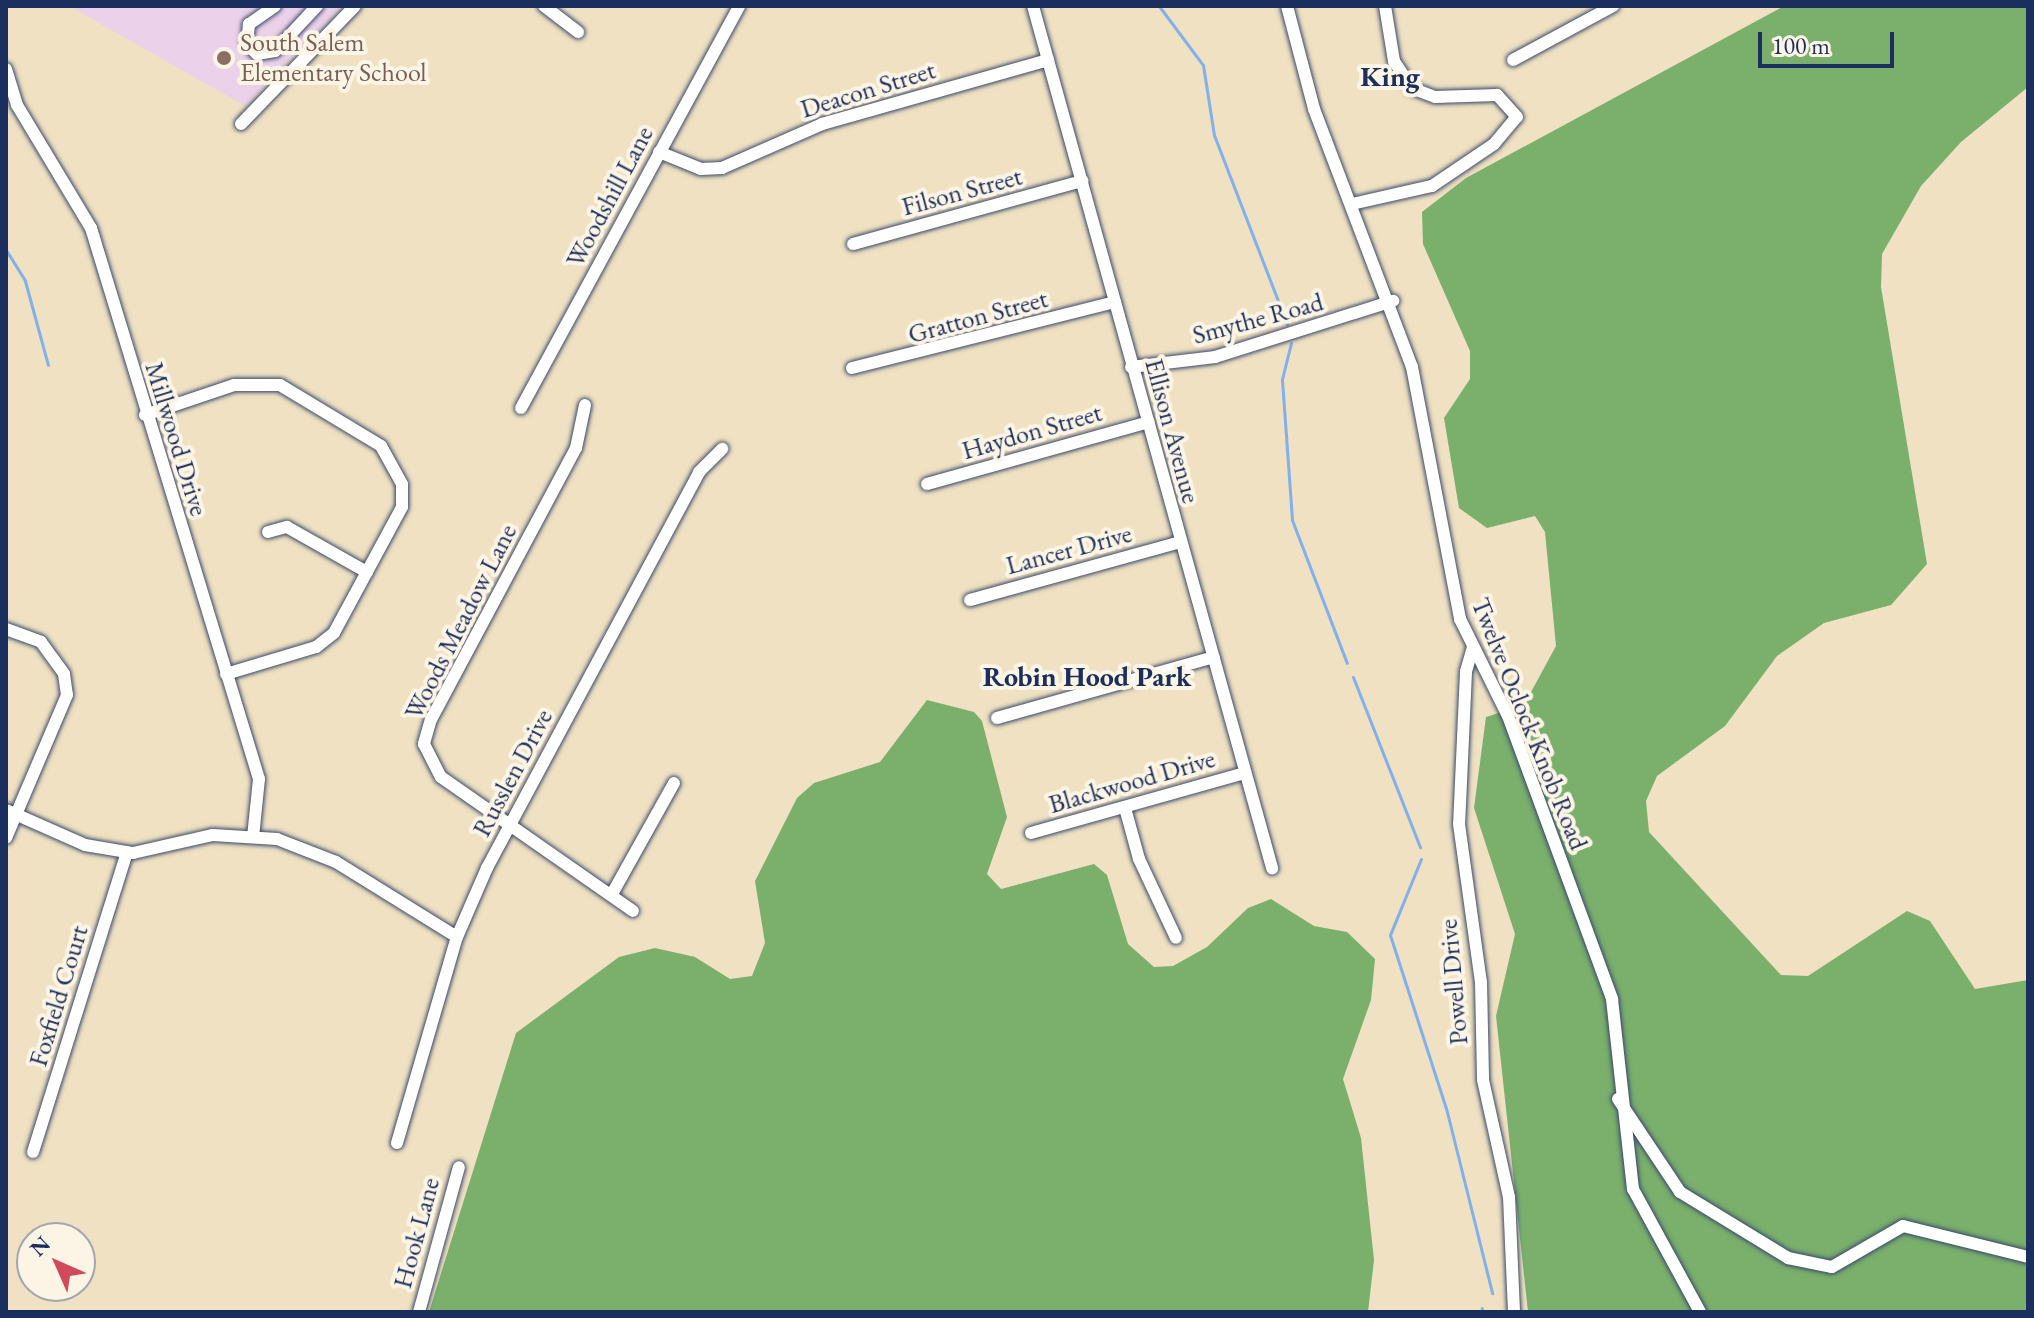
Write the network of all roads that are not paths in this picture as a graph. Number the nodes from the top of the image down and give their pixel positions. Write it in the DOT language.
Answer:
graph roads {
  1 [pos="275,6"];
  2 [pos="317,6"];
  3 [pos="355,6"];
  4 [pos="544,6"];
  5 [pos="739,6"];
  6 [pos="1033,6"];
  7 [pos="1287,6"];
  8 [pos="1385,6"];
  9 [pos="1613,6"];
  10 [pos="578,32"];
  11 [pos="1048,60"];
  12 [pos="1513,60"];
  13 [pos="6,69"];
  14 [pos="241,124"];
  15 [pos="659,152"];
  16 [pos="1082,181"];
  17 [pos="1352,204"];
  18 [pos="853,244"];
  19 [pos="1393,301"];
  20 [pos="1115,302"];
  21 [pos="1131,367"];
  22 [pos="852,368"];
  23 [pos="585,405"];
  24 [pos="521,408"];
  25 [pos="145,415"];
  26 [pos="1149,422"];
  27 [pos="722,449"];
  28 [pos="927,484"];
  29 [pos="268,532"];
  30 [pos="1180,542"];
  31 [pos="367,572"];
  32 [pos="970,600"];
  33 [pos="6,629"];
  34 [pos="1473,647"];
  35 [pos="1214,657"];
  36 [pos="226,674"];
  37 [pos="997,718"];
  38 [pos="1245,773"];
  39 [pos="674,783"];
  40 [pos="1125,808"];
  41 [pos="11,812"];
  42 [pos="511,822"];
  43 [pos="1031,833"];
  44 [pos="253,837"];
  45 [pos="6,838"];
  46 [pos="127,852"];
  47 [pos="1272,868"];
  48 [pos="612,894"];
  49 [pos="633,911"];
  50 [pos="457,937"];
  51 [pos="1176,938"];
  52 [pos="1618,1099"];
  53 [pos="397,1143"];
  54 [pos="33,1152"];
  55 [pos="459,1167"];
  56 [pos="2028,1257"];
  57 [pos="419,1312"];
  58 [pos="1514,1312"];
  59 [pos="1700,1312"];
  1 -- 2 [label="street"];
  3 -- 14 [label="street"];
  4 -- 10 [label="street"];
  5 -- 15 [label="street, Woodshill Lane"];
  6 -- 11 [label="street, Ellison Avenue"];
  7 -- 17 [label="street, Twelve Oclock Knob Road"];
  8 -- 17 [label="street"];
  9 -- 12 [label="street"];
  11 -- 15 [label="street, Deacon Street"];
  11 -- 16 [label="street, Ellison Avenue"];
  13 -- 25 [label="street, Millwood Drive"];
  15 -- 24 [label="street, Woodshill Lane"];
  16 -- 18 [label="street, Filson Street"];
  16 -- 20 [label="street, Ellison Avenue"];
  17 -- 19 [label="street, Twelve Oclock Knob Road"];
  19 -- 21 [label="street, Smythe Road"];
  19 -- 34 [label="street, Twelve Oclock Knob Road"];
  20 -- 21 [label="street, Ellison Avenue"];
  20 -- 22 [label="street, Gratton Street"];
  21 -- 26 [label="street, Ellison Avenue"];
  23 -- 42 [label="street, Woods Meadow Lane"];
  25 -- 31 [label="street"];
  25 -- 36 [label="street, Millwood Drive"];
  26 -- 28 [label="street, Haydon Street"];
  26 -- 30 [label="street, Ellison Avenue"];
  27 -- 42 [label="street, Russlen Drive"];
  29 -- 31 [label="street"];
  30 -- 32 [label="street, Lancer Drive"];
  30 -- 35 [label="street, Ellison Avenue"];
  31 -- 36 [label="street"];
  33 -- 41 [label="street"];
  34 -- 52 [label="street, Twelve Oclock Knob Road"];
  34 -- 58 [label="street, Powell Drive"];
  35 -- 37 [label="street"];
  35 -- 38 [label="street, Ellison Avenue"];
  36 -- 44 [label="street, Millwood Drive"];
  38 -- 40 [label="street, Blackwood Drive"];
  38 -- 47 [label="street, Ellison Avenue"];
  39 -- 48 [label="street"];
  40 -- 43 [label="street, Blackwood Drive"];
  40 -- 51 [label="street"];
  41 -- 45 [label="street"];
  41 -- 46 [label="street"];
  42 -- 48 [label="street, Woods Meadow Lane"];
  42 -- 50 [label="street, Russlen Drive"];
  44 -- 46 [label="street"];
  44 -- 50 [label="street"];
  46 -- 54 [label="street, Foxfield Court"];
  48 -- 49 [label="street, Woods Meadow Lane"];
  50 -- 53 [label="street, Russlen Drive"];
  52 -- 56 [label="street"];
  52 -- 59 [label="street, Twelve Oclock Knob Road"];
  55 -- 57 [label="street, Hook Lane"];
}
